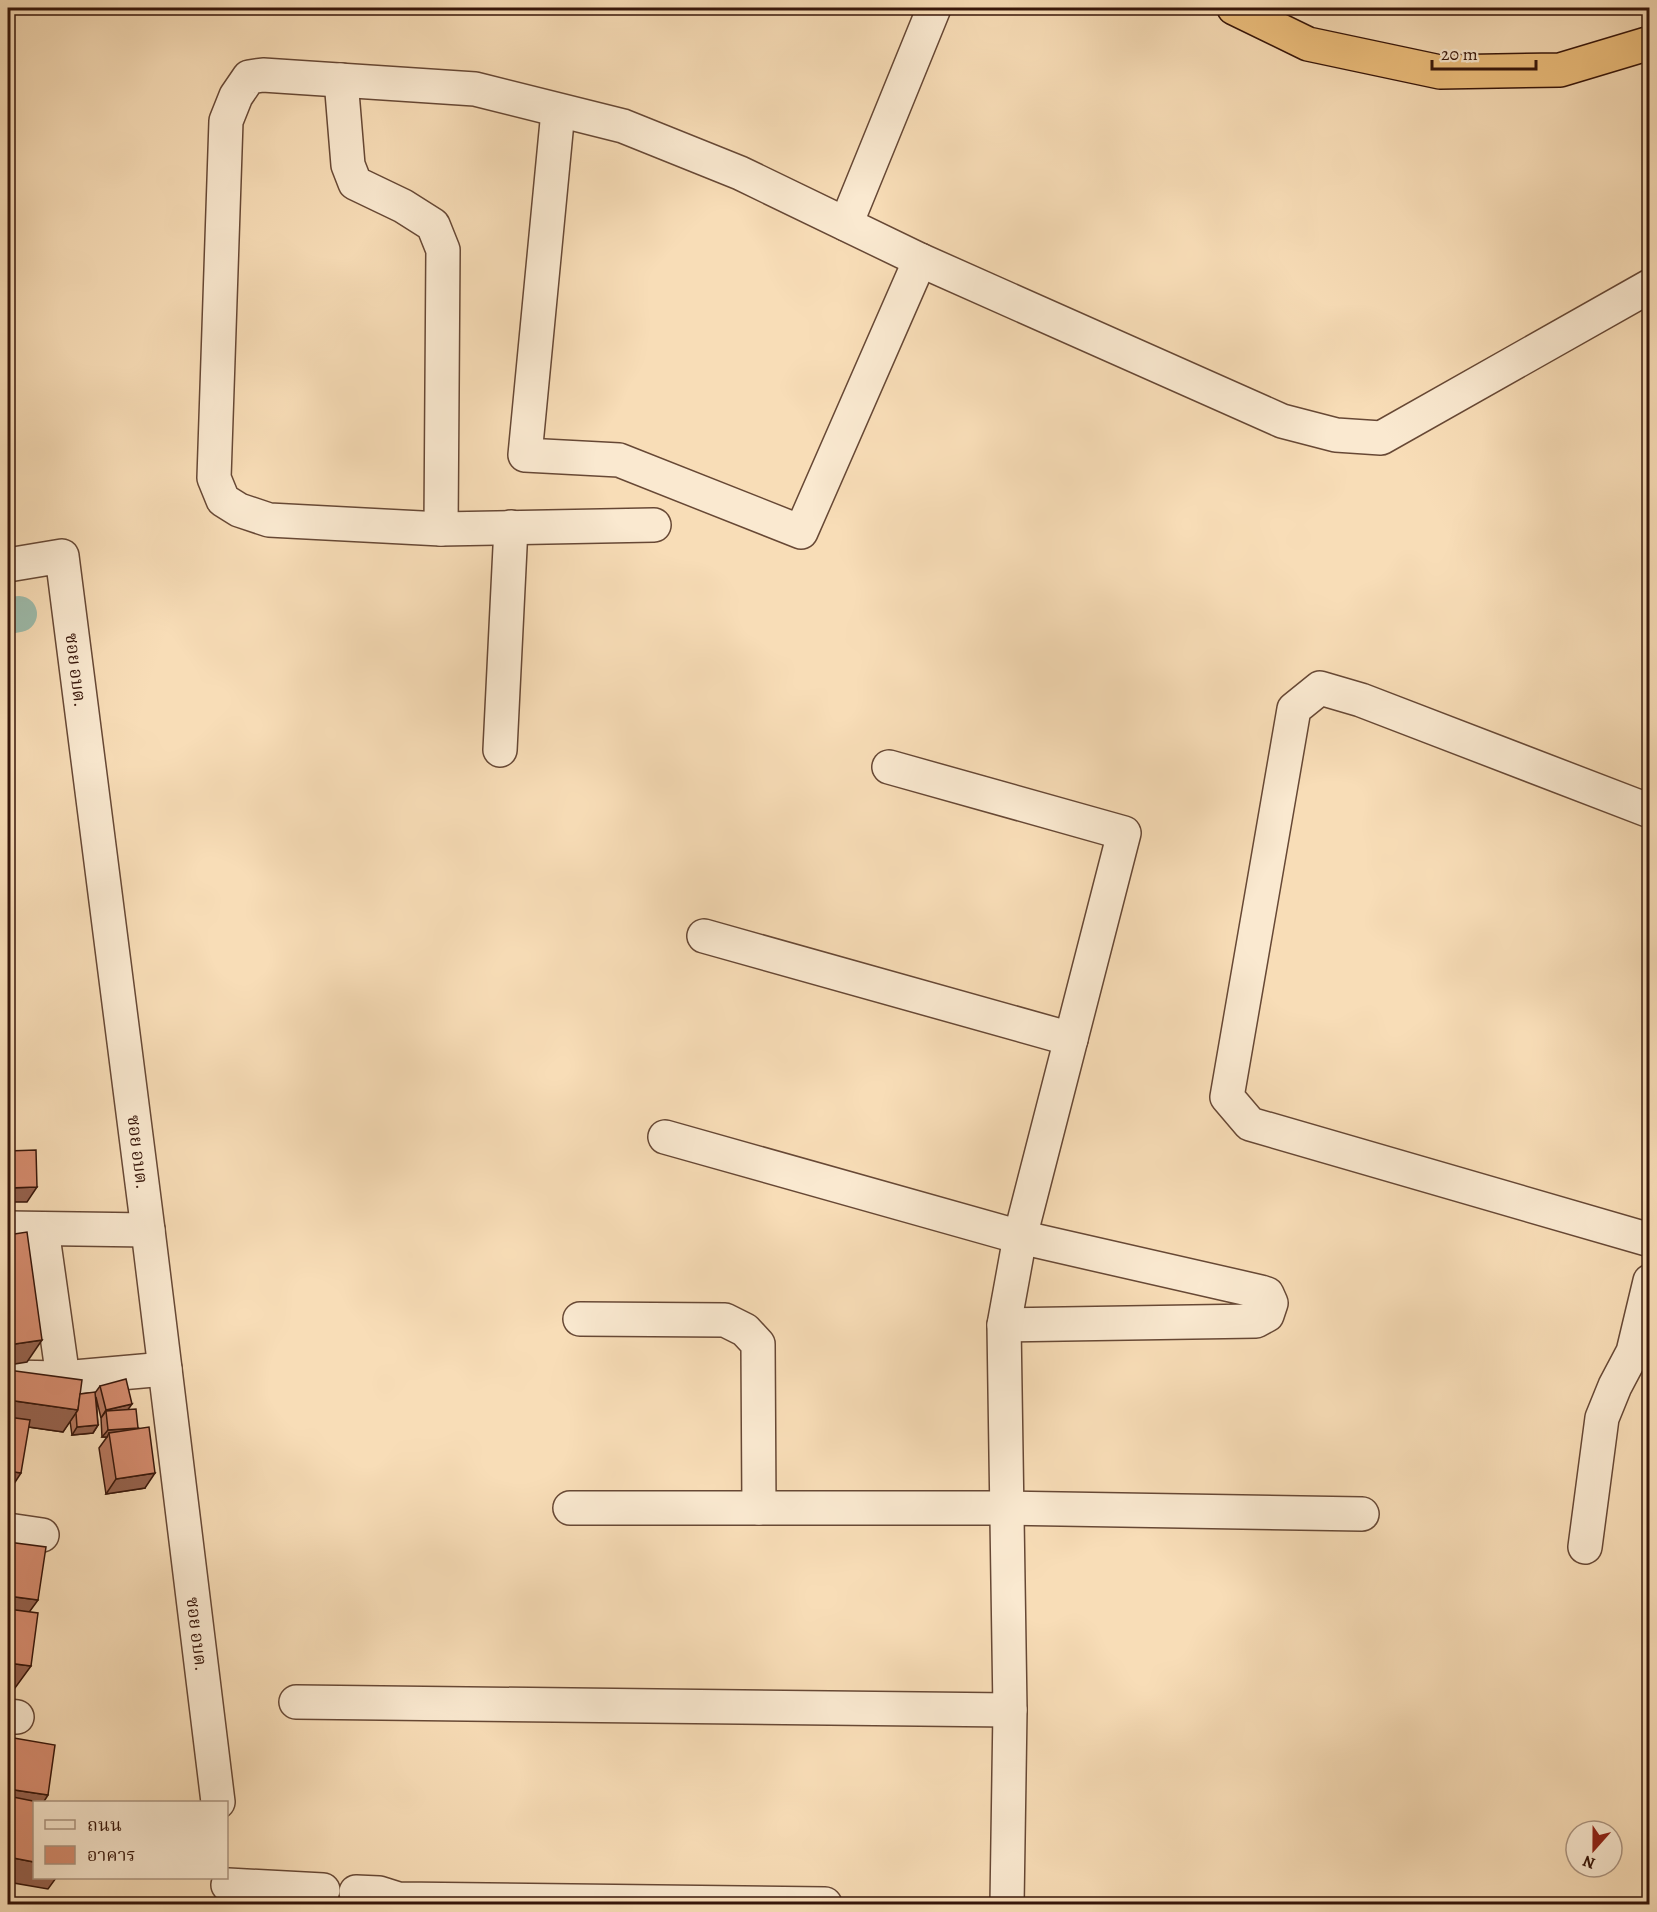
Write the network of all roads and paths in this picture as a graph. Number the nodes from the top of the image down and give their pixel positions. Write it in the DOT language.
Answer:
graph roads {
  1 [pos="934,8"];
  2 [pos="1234,8"];
  3 [pos="1650,43"];
  4 [pos="341,80"];
  5 [pos="558,111"];
  6 [pos="846,224"];
  7 [pos="920,260"];
  8 [pos="1650,286"];
  9 [pos="654,525"];
  10 [pos="511,527"];
  11 [pos="441,529"];
  12 [pos="8,565"];
  13 [pos="500,750"];
  14 [pos="889,767"];
  15 [pos="1650,811"];
  16 [pos="704,936"];
  17 [pos="1071,1039"];
  18 [pos="665,1137"];
  19 [pos="8,1228"];
  20 [pos="42,1229"];
  21 [pos="148,1230"];
  22 [pos="1020,1237"];
  23 [pos="1650,1239"];
  24 [pos="1650,1281"];
  25 [pos="580,1319"];
  26 [pos="1004,1325"];
  27 [pos="165,1369"];
  28 [pos="8,1377"];
  29 [pos="63,1378"];
  30 [pos="570,1508"];
  31 [pos="759,1508"];
  32 [pos="1007,1508"];
  33 [pos="1362,1514"];
  34 [pos="8,1530"];
  35 [pos="42,1534"];
  36 [pos="1585,1547"];
  37 [pos="297,1702"];
  38 [pos="1010,1710"];
  39 [pos="218,1801"];
  40 [pos="229,1887"];
  41 [pos="322,1890"];
  42 [pos="356,1892"];
  43 [pos="394,1902"];
  44 [pos="825,1905"];
  45 [pos="1007,1905"];
  1 -- 6 [label="street"];
  2 -- 3 [label="highway"];
  4 -- 5 [label="street"];
  4 -- 11 [label="street"];
  4 -- 11 [label="street"];
  5 -- 6 [label="street"];
  5 -- 7 [label="street"];
  6 -- 7 [label="street"];
  7 -- 8 [label="street"];
  9 -- 10 [label="street"];
  10 -- 11 [label="street"];
  10 -- 13 [label="street"];
  12 -- 21 [label="street, ซอย อบต."];
  14 -- 17 [label="street"];
  15 -- 23 [label="street"];
  16 -- 17 [label="street"];
  17 -- 22 [label="street"];
  18 -- 22 [label="street"];
  19 -- 20 [label="street"];
  20 -- 21 [label="street"];
  20 -- 29 [label="street"];
  21 -- 27 [label="street, ซอย อบต."];
  22 -- 26 [label="street"];
  22 -- 26 [label="street"];
  24 -- 36 [label="street"];
  25 -- 31 [label="street"];
  26 -- 32 [label="street"];
  27 -- 29 [label="street"];
  27 -- 39 [label="street, ซอย อบต."];
  28 -- 29 [label="street"];
  30 -- 31 [label="street"];
  31 -- 32 [label="street"];
  32 -- 33 [label="street"];
  32 -- 38 [label="street"];
  34 -- 35 [label="street"];
  37 -- 38 [label="street"];
  38 -- 45 [label="street"];
  40 -- 41 [label="street"];
  42 -- 43 [label="street"];
  43 -- 44 [label="street"];
}
